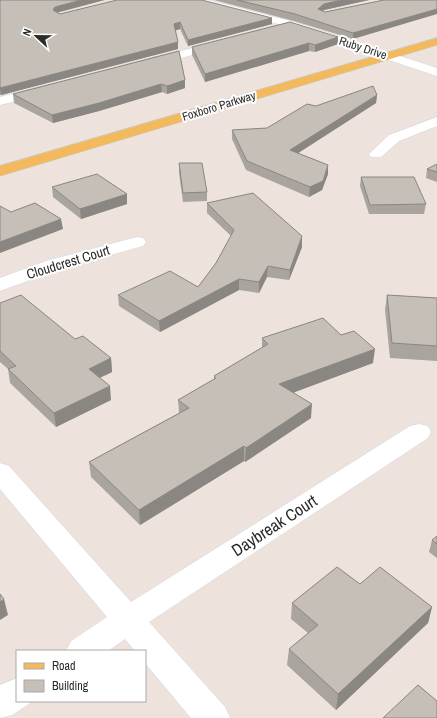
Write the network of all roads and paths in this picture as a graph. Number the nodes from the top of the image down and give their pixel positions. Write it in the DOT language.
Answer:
graph roads {
  1 [pos="196,0"];
  2 [pos="290,24"];
  3 [pos="265,32"];
  4 [pos="235,40"];
  5 [pos="437,41"];
  6 [pos="387,56"];
  7 [pos="138,66"];
  8 [pos="437,72"];
  9 [pos="55,87"];
  10 [pos="0,101"];
  11 [pos="437,121"];
  12 [pos="376,154"];
  13 [pos="0,171"];
  14 [pos="137,242"];
  15 [pos="0,284"];
  16 [pos="419,432"];
  17 [pos="0,472"];
  18 [pos="129,621"];
  19 [pos="84,650"];
  20 [pos="16,694"];
  21 [pos="0,704"];
  22 [pos="213,718"];
  1 -- 2 [label="street, Ruby Drive"];
  2 -- 3 [label="street"];
  2 -- 6 [label="street, Ruby Drive"];
  4 -- 7 [label="street"];
  5 -- 6 [label="main road, Foxboro Parkway"];
  6 -- 8 [label="street, Ruby Drive"];
  6 -- 13 [label="main road, Foxboro Parkway"];
  9 -- 10 [label="street"];
  11 -- 12 [label="street"];
  14 -- 15 [label="street, Cloudcrest Court"];
  16 -- 18 [label="street, Daybreak Court"];
  17 -- 18 [label="street"];
  18 -- 19 [label="street, Daybreak Court"];
  18 -- 22 [label="street"];
  20 -- 21 [label="street"];
}
